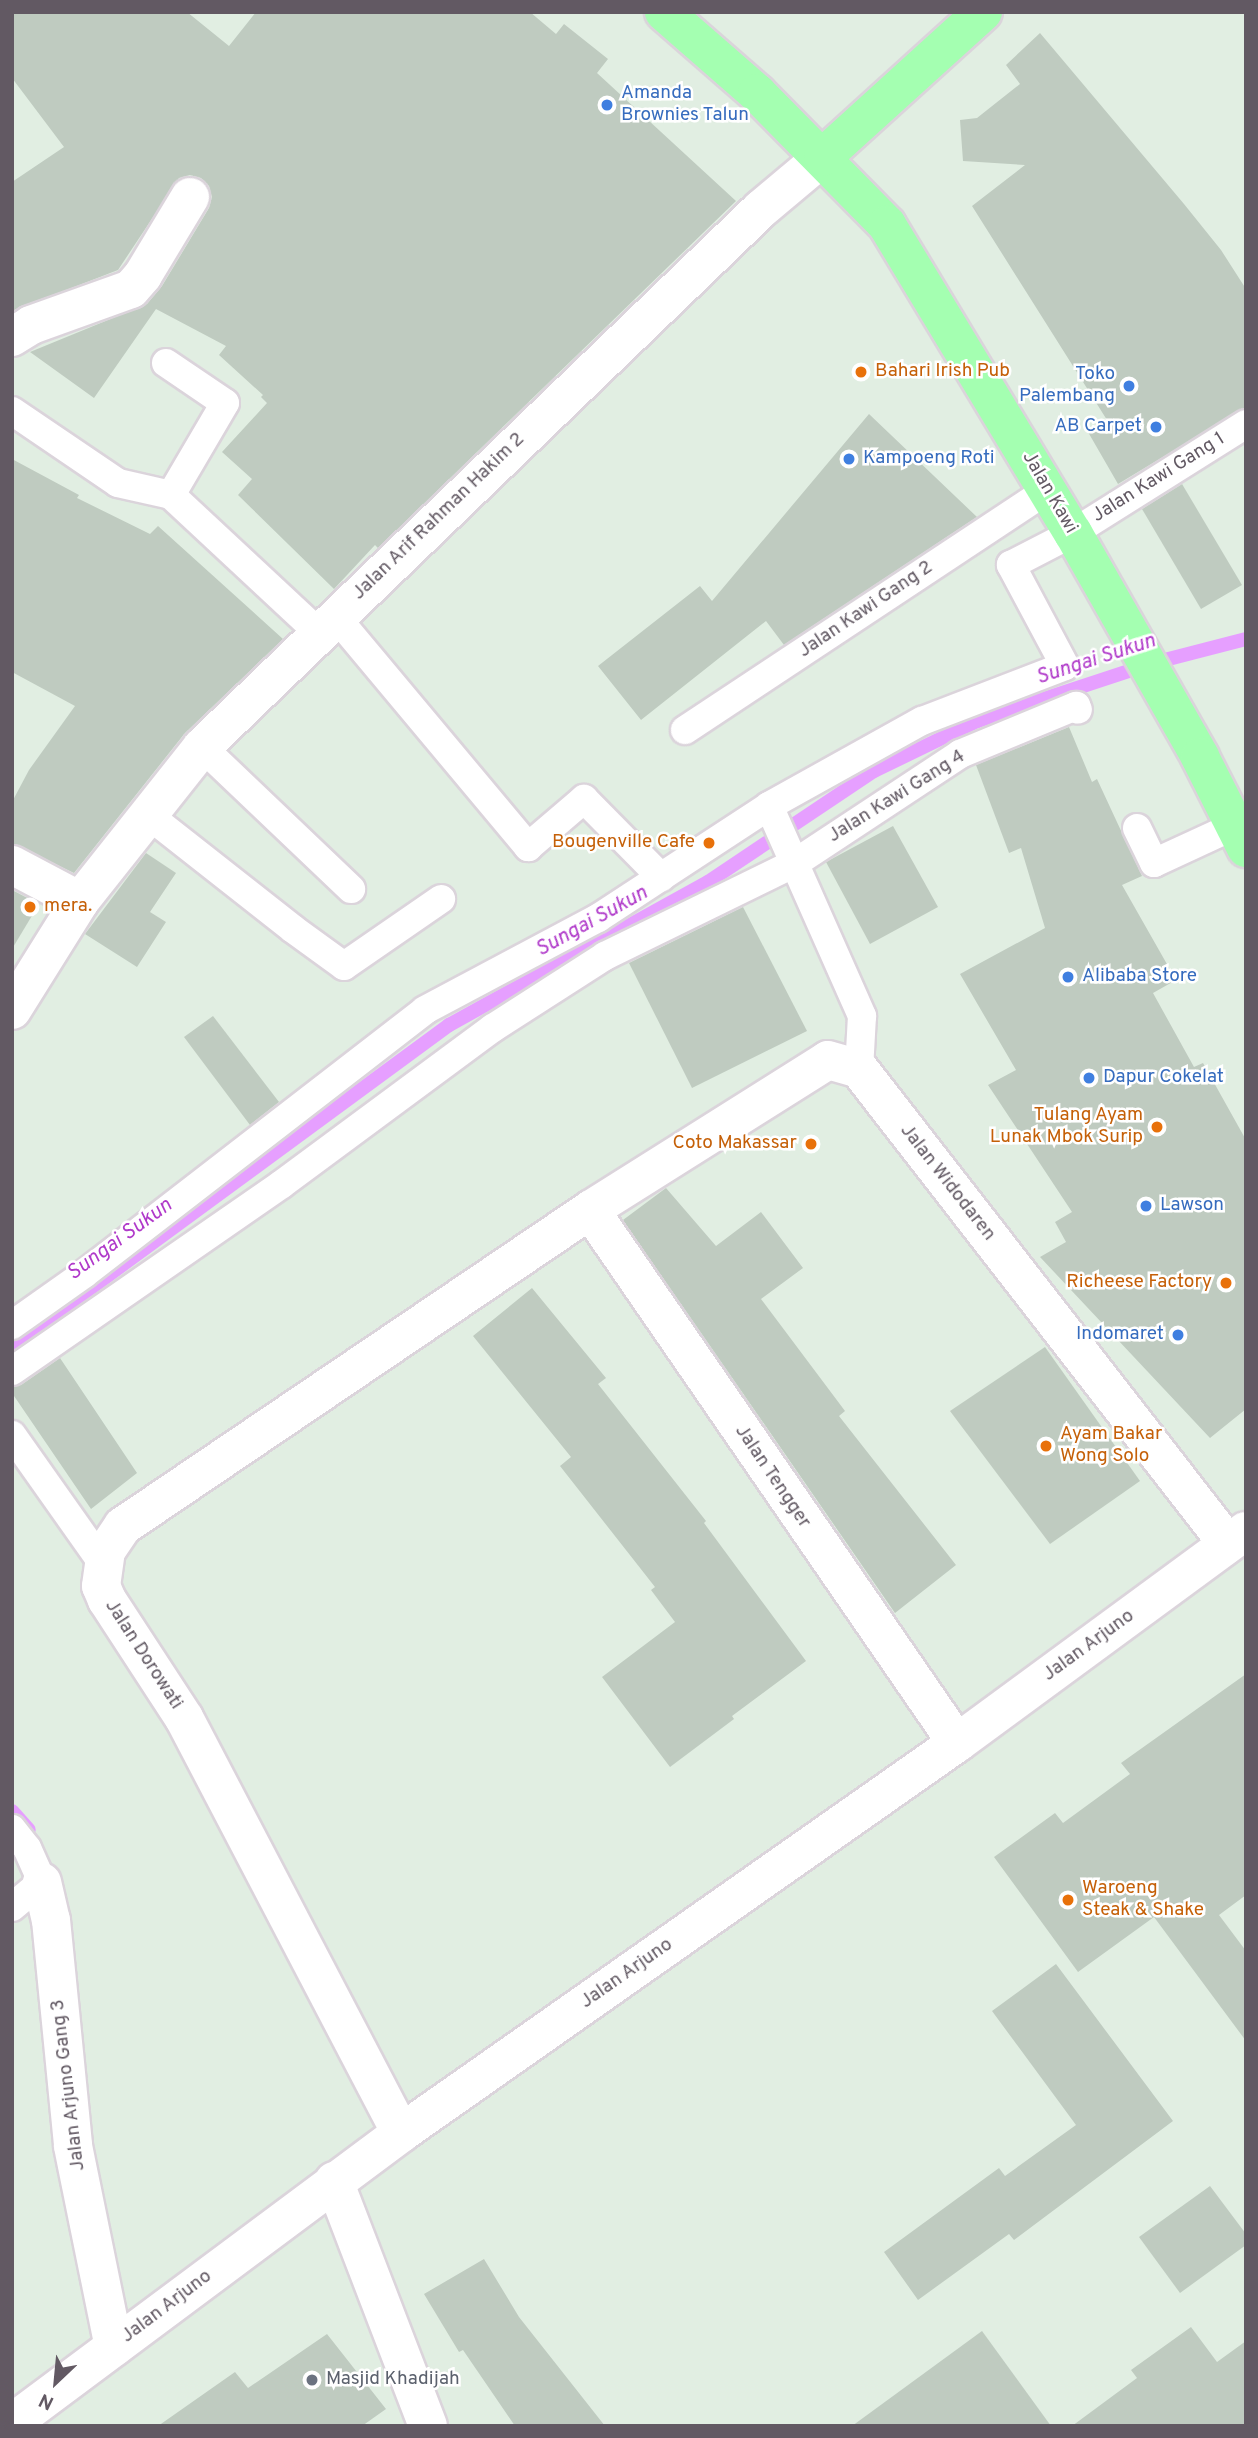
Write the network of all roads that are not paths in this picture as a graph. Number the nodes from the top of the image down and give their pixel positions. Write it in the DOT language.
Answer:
graph roads {
  1 [pos="664,12"];
  2 [pos="983,12"];
  3 [pos="823,157"];
  4 [pos="190,197"];
  5 [pos="16,327"];
  6 [pos="166,363"];
  7 [pos="12,411"];
  8 [pos="1246,424"];
  9 [pos="1048,489"];
  10 [pos="171,495"];
  11 [pos="1082,548"];
  12 [pos="327,625"];
  13 [pos="1078,710"];
  14 [pos="685,730"];
  15 [pos="202,747"];
  16 [pos="769,806"];
  17 [pos="147,814"];
  18 [pos="1137,828"];
  19 [pos="1240,837"];
  20 [pos="795,863"];
  21 [pos="12,865"];
  22 [pos="661,877"];
  23 [pos="351,889"];
  24 [pos="440,899"];
  25 [pos="80,901"];
  26 [pos="12,1010"];
  27 [pos="859,1069"];
  28 [pos="590,1210"];
  29 [pos="12,1325"];
  30 [pos="12,1371"];
  31 [pos="12,1435"];
  32 [pos="1237,1538"];
  33 [pos="103,1564"];
  34 [pos="957,1743"];
  35 [pos="12,1829"];
  36 [pos="42,1882"];
  37 [pos="12,1906"];
  38 [pos="401,2133"];
  39 [pos="334,2181"];
  40 [pos="114,2347"];
  41 [pos="12,2423"];
  42 [pos="428,2426"];
  1 -- 3 [label="main road, Jalan Kawi"];
  2 -- 3 [label="main road"];
  3 -- 9 [label="main road, Jalan Kawi"];
  3 -- 12 [label="street, Jalan Arif Rahman Hakim 2"];
  4 -- 5 [label="street"];
  6 -- 10 [label="lane"];
  7 -- 10 [label="lane"];
  8 -- 11 [label="lane, Jalan Kawi Gang 1"];
  9 -- 11 [label="main road, Jalan Kawi"];
  9 -- 14 [label="lane, Jalan Kawi Gang 2"];
  10 -- 12 [label="lane"];
  11 -- 16 [label="lane, Jalan Kawi Gang 1"];
  11 -- 19 [label="main road, Jalan Kawi"];
  12 -- 15 [label="street, Jalan Arif Rahman Hakim 2"];
  12 -- 22 [label="lane"];
  13 -- 20 [label="lane, Jalan Kawi Gang 4"];
  15 -- 17 [label="street, Jalan Arif Rahman Hakim 2"];
  15 -- 23 [label="lane"];
  16 -- 20 [label="lane"];
  16 -- 22 [label="lane"];
  17 -- 24 [label="lane"];
  17 -- 25 [label="street, Jalan Arif Rahman Hakim 2"];
  18 -- 19 [label="lane"];
  20 -- 27 [label="lane"];
  20 -- 30 [label="lane, Jalan Kawi Gang 4"];
  21 -- 25 [label="street"];
  22 -- 29 [label="lane"];
  25 -- 26 [label="street, Jalan Arif Rahman Hakim 2"];
  27 -- 28 [label="street"];
  27 -- 32 [label="street, Jalan Widodaren"];
  28 -- 33 [label="street"];
  28 -- 34 [label="street, Jalan Tengger"];
  31 -- 33 [label="lane"];
  32 -- 34 [label="street, Jalan Arjuno"];
  33 -- 38 [label="street, Jalan Dorowati"];
  34 -- 38 [label="street, Jalan Arjuno"];
  35 -- 36 [label="lane, Jalan Arjuno Gang 3"];
  36 -- 37 [label="lane"];
  36 -- 40 [label="street, Jalan Arjuno Gang 3"];
  38 -- 39 [label="street, Jalan Arjuno"];
  39 -- 40 [label="street, Jalan Arjuno"];
  39 -- 42 [label="street"];
  40 -- 41 [label="street, Jalan Arjuno"];
}
